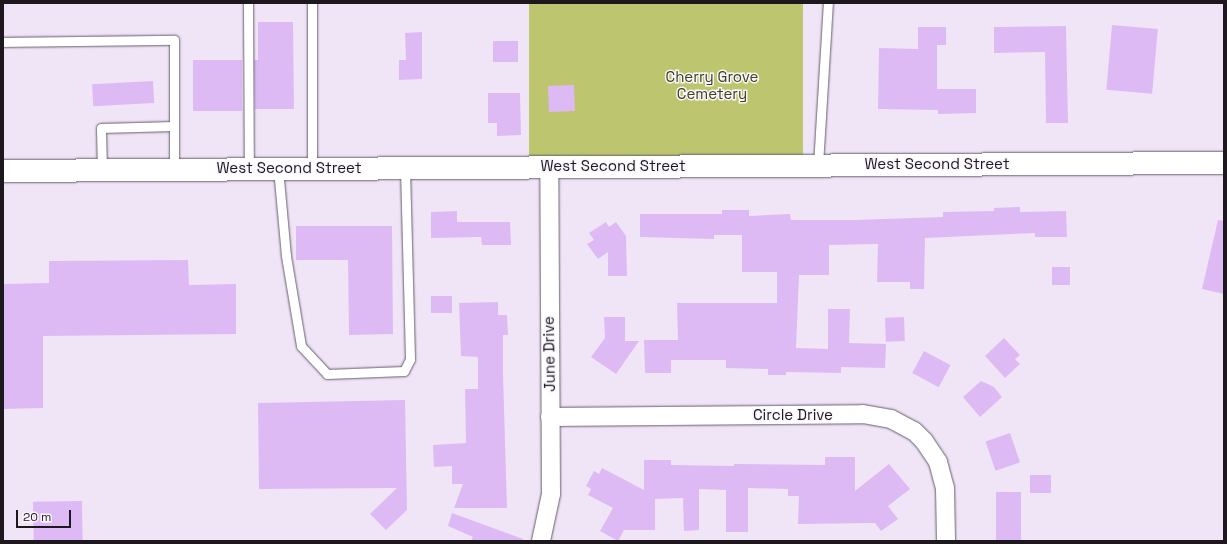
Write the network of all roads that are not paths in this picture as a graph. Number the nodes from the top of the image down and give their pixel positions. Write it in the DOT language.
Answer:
graph roads {
  1 [pos="248,3"];
  2 [pos="312,3"];
  3 [pos="828,3"];
  4 [pos="3,42"];
  5 [pos="174,126"];
  6 [pos="1224,163"];
  7 [pos="818,165"];
  8 [pos="549,166"];
  9 [pos="405,167"];
  10 [pos="174,168"];
  11 [pos="248,168"];
  12 [pos="278,168"];
  13 [pos="312,168"];
  14 [pos="102,170"];
  15 [pos="3,171"];
  16 [pos="550,417"];
  17 [pos="541,541"];
  18 [pos="946,541"];
  1 -- 11 [label="lane"];
  2 -- 13 [label="lane"];
  3 -- 7 [label="lane"];
  4 -- 5 [label="lane"];
  5 -- 10 [label="lane"];
  5 -- 14 [label="lane"];
  6 -- 7 [label="main road, West Second Street"];
  7 -- 8 [label="main road, West Second Street"];
  8 -- 9 [label="main road, West Second Street"];
  8 -- 16 [label="street, June Drive"];
  9 -- 12 [label="lane"];
  9 -- 13 [label="main road, West Second Street"];
  10 -- 11 [label="main road, West Second Street"];
  10 -- 14 [label="main road, West Second Street"];
  11 -- 12 [label="main road, West Second Street"];
  12 -- 13 [label="main road, West Second Street"];
  14 -- 15 [label="main road, West Second Street"];
  16 -- 17 [label="street, June Drive"];
  16 -- 18 [label="street, Circle Drive"];
}
